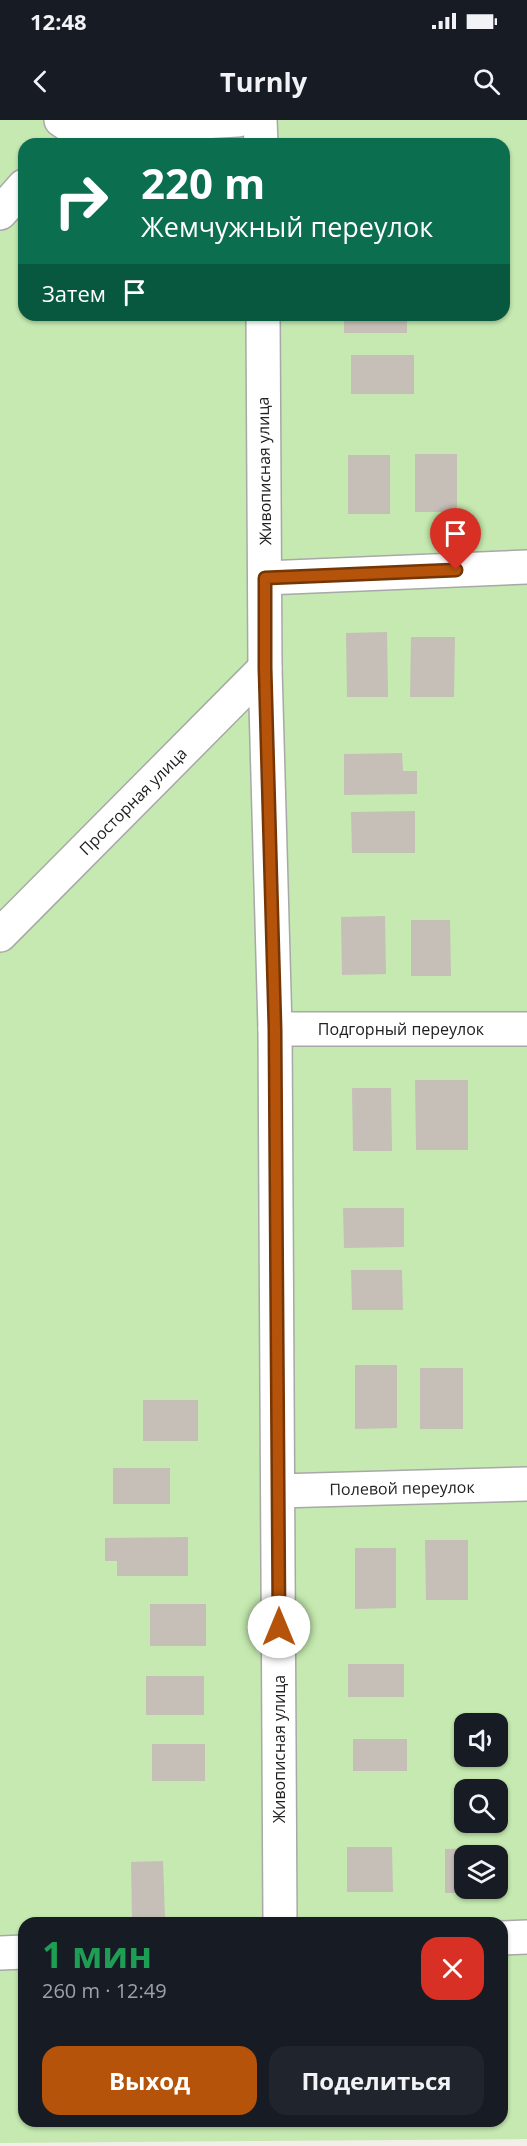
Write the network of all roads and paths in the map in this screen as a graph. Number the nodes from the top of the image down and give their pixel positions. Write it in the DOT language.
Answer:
graph roads {
  1 [pos="238,120"];
  2 [pos="261,120"];
  3 [pos="65,131"];
  4 [pos="261,138"];
  5 [pos="18,193"];
  6 [pos="0,213"];
  7 [pos="262,321"];
  8 [pos="527,567"];
  9 [pos="265,578"];
  10 [pos="265,668"];
  11 [pos="0,935"];
  12 [pos="275,1029"];
  13 [pos="527,1029"];
  14 [pos="527,1485"];
  15 [pos="278,1491"];
  16 [pos="280,1917"];
  17 [pos="527,1937"];
  18 [pos="508,1938"];
  19 [pos="18,1952"];
  20 [pos="0,1953"];
  1 -- 3 [label="street"];
  2 -- 4 [label="street"];
  5 -- 6 [label="street"];
  7 -- 9 [label="street, Живописная улица"];
  8 -- 9 [label="street"];
  9 -- 10 [label="street, Живописная улица"];
  10 -- 11 [label="street, Просторная улица"];
  10 -- 12 [label="street, Живописная улица"];
  12 -- 13 [label="street, Подгорный переулок"];
  12 -- 15 [label="street, Живописная улица"];
  14 -- 15 [label="street, Полевой переулок"];
  15 -- 16 [label="street, Живописная улица"];
  17 -- 18 [label="street"];
  19 -- 20 [label="street"];
}
